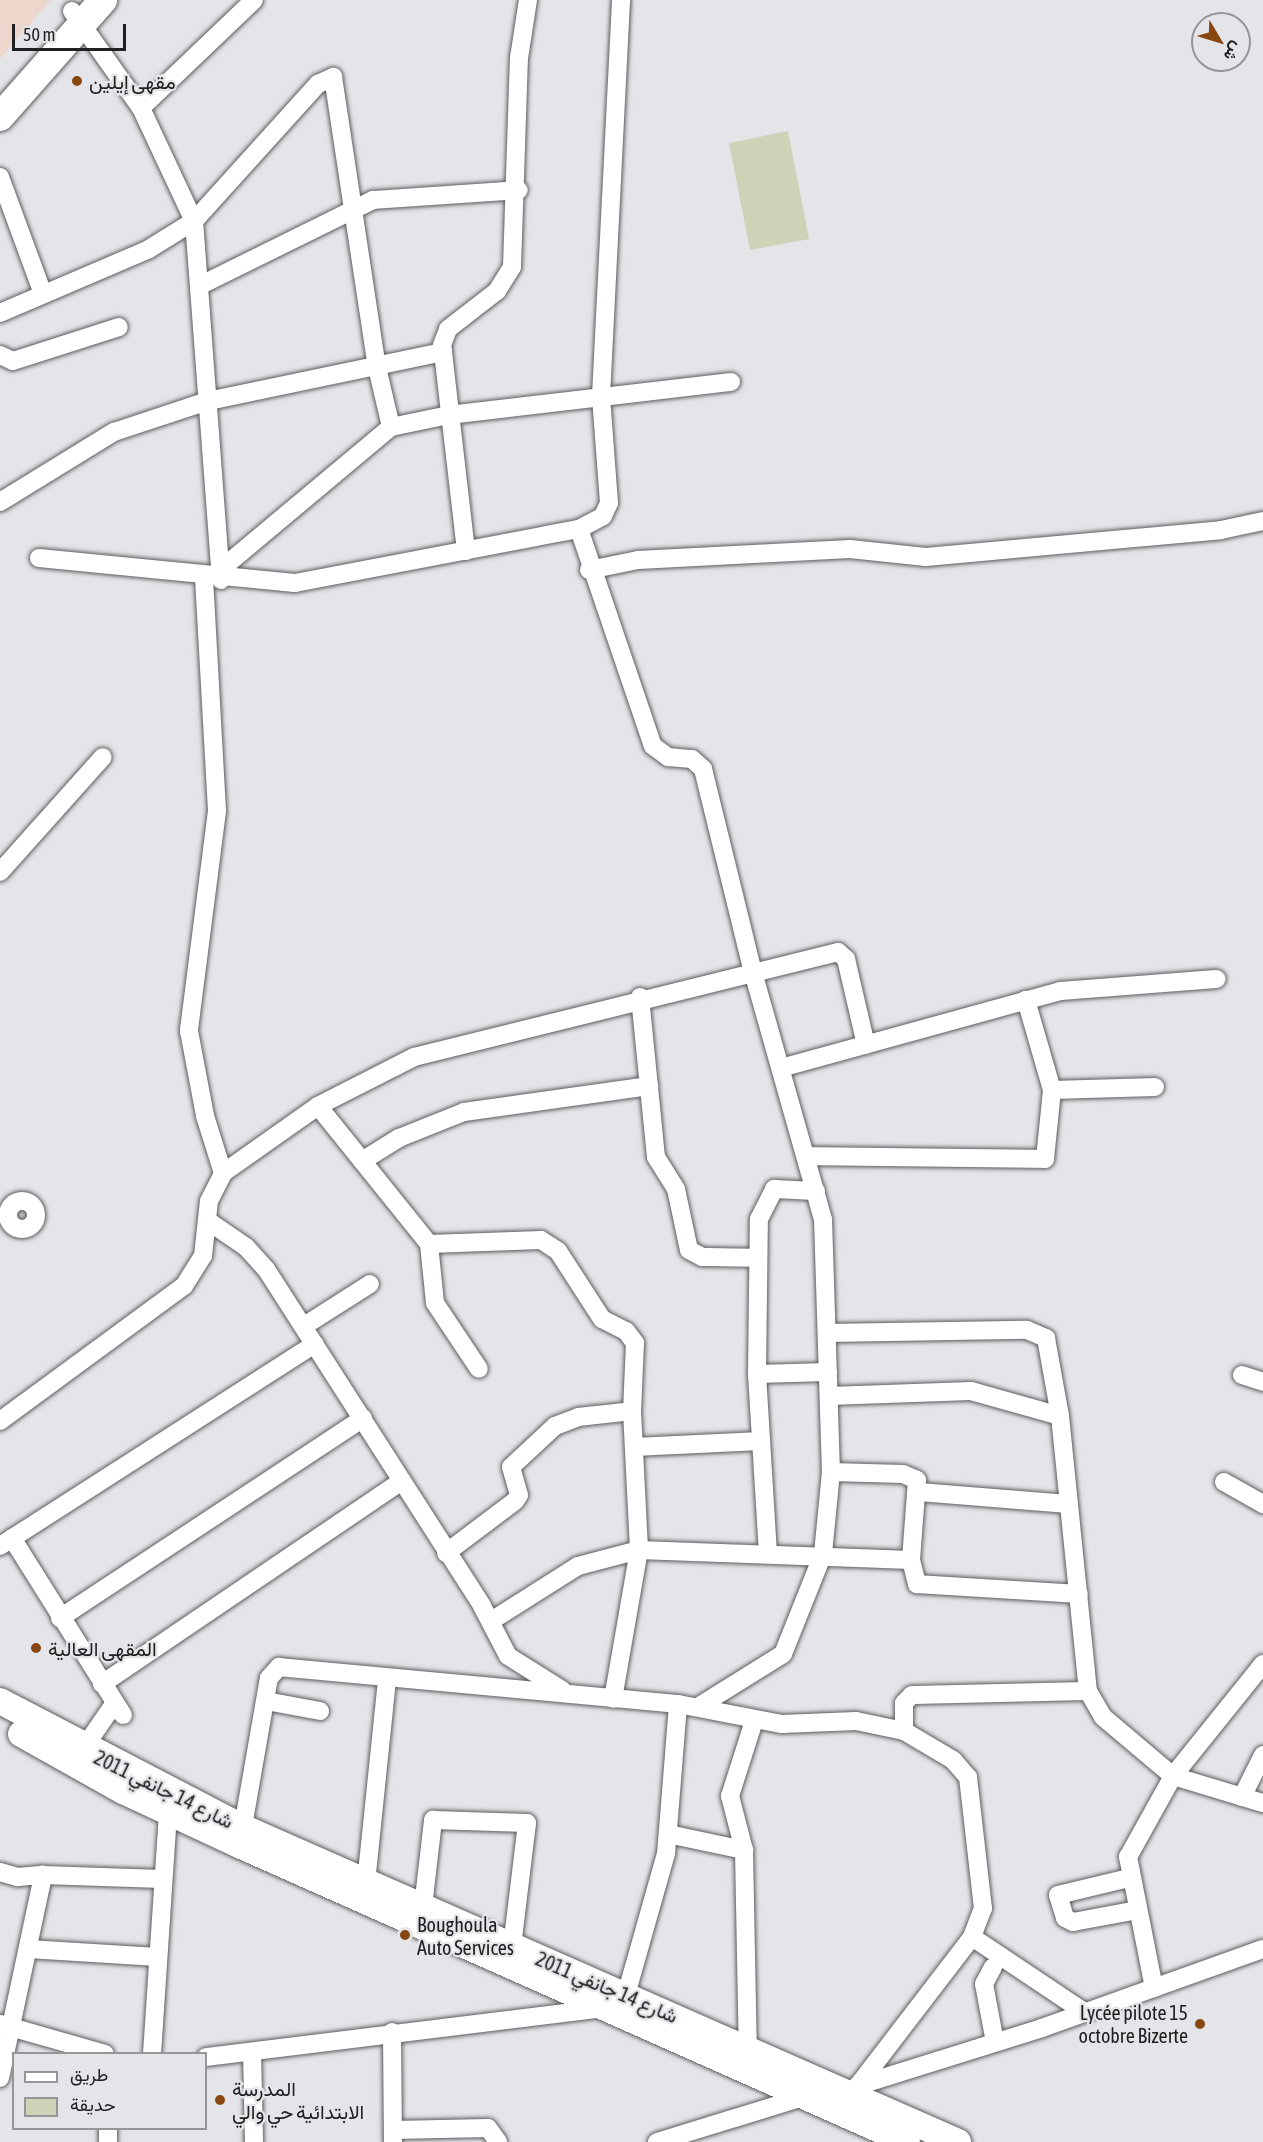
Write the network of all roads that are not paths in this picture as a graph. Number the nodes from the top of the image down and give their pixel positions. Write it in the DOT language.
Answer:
graph roads {
  1 [pos="103,0"];
  2 [pos="254,0"];
  3 [pos="528,0"];
  4 [pos="621,0"];
  5 [pos="79,11"];
  6 [pos="0,93"];
  7 [pos="141,108"];
  8 [pos="0,117"];
  9 [pos="0,177"];
  10 [pos="519,190"];
  11 [pos="353,206"];
  12 [pos="194,221"];
  13 [pos="203,284"];
  14 [pos="44,294"];
  15 [pos="0,313"];
  16 [pos="119,327"];
  17 [pos="443,352"];
  18 [pos="0,356"];
  19 [pos="376,363"];
  20 [pos="731,382"];
  21 [pos="601,396"];
  22 [pos="208,401"];
  23 [pos="449,415"];
  24 [pos="391,427"];
  25 [pos="0,502"];
  26 [pos="1263,521"];
  27 [pos="579,529"];
  28 [pos="466,551"];
  29 [pos="39,558"];
  30 [pos="589,570"];
  31 [pos="215,576"];
  32 [pos="103,757"];
  33 [pos="0,872"];
  34 [pos="753,972"];
  35 [pos="1217,979"];
  36 [pos="640,997"];
  37 [pos="1026,1000"];
  38 [pos="866,1045"];
  39 [pos="781,1068"];
  40 [pos="649,1086"];
  41 [pos="1155,1087"];
  42 [pos="1052,1090"];
  43 [pos="318,1106"];
  44 [pos="807,1156"];
  45 [pos="362,1161"];
  46 [pos="223,1173"];
  47 [pos="816,1191"];
  48 [pos="208,1221"];
  49 [pos="429,1244"];
  50 [pos="757,1258"];
  51 [pos="370,1284"];
  52 [pos="304,1326"];
  53 [pos="827,1333"];
  54 [pos="315,1344"];
  55 [pos="480,1369"];
  56 [pos="828,1372"];
  57 [pos="757,1374"];
  58 [pos="1242,1375"];
  59 [pos="1263,1382"];
  60 [pos="829,1396"];
  61 [pos="632,1411"];
  62 [pos="1060,1416"];
  63 [pos="363,1418"];
  64 [pos="0,1421"];
  65 [pos="760,1441"];
  66 [pos="634,1448"];
  67 [pos="831,1472"];
  68 [pos="402,1481"];
  69 [pos="1224,1482"];
  70 [pos="919,1492"];
  71 [pos="1069,1504"];
  72 [pos="1263,1504"];
  73 [pos="6,1542"];
  74 [pos="639,1550"];
  75 [pos="446,1553"];
  76 [pos="768,1554"];
  77 [pos="823,1554"];
  78 [pos="911,1560"];
  79 [pos="1079,1594"];
  80 [pos="60,1618"];
  81 [pos="491,1621"];
  82 [pos="1263,1664"];
  83 [pos="387,1680"];
  84 [pos="102,1684"];
  85 [pos="1088,1691"];
  86 [pos="572,1695"];
  87 [pos="614,1698"];
  88 [pos="0,1701"];
  89 [pos="266,1701"];
  90 [pos="678,1704"];
  91 [pos="698,1707"];
  92 [pos="320,1711"];
  93 [pos="754,1721"];
  94 [pos="0,1722"];
  95 [pos="904,1731"];
  96 [pos="83,1749"];
  97 [pos="1263,1755"];
  98 [pos="1173,1776"];
  99 [pos="1242,1797"];
  100 [pos="1263,1803"];
  101 [pos="168,1813"];
  102 [pos="668,1834"];
  103 [pos="241,1837"];
  104 [pos="744,1850"];
  105 [pos="0,1872"];
  106 [pos="42,1875"];
  107 [pos="162,1878"];
  108 [pos="1129,1878"];
  109 [pos="366,1883"];
  110 [pos="423,1907"];
  111 [pos="1137,1910"];
  112 [pos="972,1937"];
  113 [pos="513,1947"];
  114 [pos="1263,1949"];
  115 [pos="29,1950"];
  116 [pos="157,1957"];
  117 [pos="993,1967"];
  118 [pos="1154,1988"];
  119 [pos="617,2001"];
  120 [pos="1084,2012"];
  121 [pos="5,2025"];
  122 [pos="392,2032"];
  123 [pos="995,2042"];
  124 [pos="98,2052"];
  125 [pos="152,2052"];
  126 [pos="252,2052"];
  127 [pos="207,2058"];
  128 [pos="747,2060"];
  129 [pos="0,2078"];
  130 [pos="803,2097"];
  131 [pos="848,2098"];
  132 [pos="393,2136"];
  133 [pos="254,2142"];
  134 [pos="498,2142"];
  135 [pos="657,2142"];
  136 [pos="907,2142"];
  137 [pos="958,2142"];
  1 -- 5 [label="main road"];
  2 -- 7 [label="street"];
  3 -- 10 [label="street"];
  4 -- 21 [label="street"];
  5 -- 6 [label="main road"];
  5 -- 7 [label="street"];
  5 -- 8 [label="main road"];
  7 -- 12 [label="street"];
  9 -- 14 [label="street"];
  10 -- 11 [label="street"];
  10 -- 17 [label="street"];
  11 -- 12 [label="street"];
  11 -- 13 [label="street"];
  11 -- 19 [label="street"];
  12 -- 13 [label="street"];
  12 -- 14 [label="street"];
  13 -- 22 [label="street"];
  14 -- 15 [label="street"];
  16 -- 18 [label="street"];
  17 -- 19 [label="street"];
  17 -- 23 [label="street"];
  19 -- 22 [label="street"];
  19 -- 24 [label="street"];
  20 -- 21 [label="street"];
  21 -- 23 [label="street"];
  21 -- 27 [label="street"];
  22 -- 25 [label="street"];
  22 -- 31 [label="street"];
  23 -- 24 [label="street"];
  23 -- 28 [label="street"];
  24 -- 31 [label="street"];
  26 -- 30 [label="street"];
  27 -- 28 [label="street"];
  27 -- 30 [label="street"];
  28 -- 31 [label="street"];
  29 -- 31 [label="street"];
  30 -- 34 [label="street"];
  31 -- 46 [label="street"];
  32 -- 33 [label="street"];
  34 -- 36 [label="street"];
  34 -- 38 [label="street"];
  34 -- 39 [label="street"];
  35 -- 37 [label="street"];
  36 -- 40 [label="street"];
  36 -- 43 [label="street"];
  37 -- 38 [label="street"];
  37 -- 42 [label="street"];
  38 -- 39 [label="street"];
  39 -- 44 [label="street"];
  40 -- 45 [label="street"];
  40 -- 50 [label="street"];
  41 -- 42 [label="street"];
  42 -- 44 [label="street"];
  43 -- 45 [label="street"];
  43 -- 46 [label="street"];
  44 -- 47 [label="street"];
  45 -- 49 [label="street"];
  46 -- 48 [label="street"];
  47 -- 50 [label="street"];
  47 -- 53 [label="street"];
  48 -- 52 [label="street"];
  48 -- 64 [label="street"];
  49 -- 55 [label="street"];
  49 -- 61 [label="street"];
  50 -- 57 [label="street"];
  51 -- 52 [label="street"];
  52 -- 54 [label="street"];
  53 -- 56 [label="street"];
  53 -- 62 [label="street"];
  54 -- 63 [label="street"];
  54 -- 73 [label="street"];
  56 -- 57 [label="street"];
  56 -- 60 [label="street"];
  57 -- 65 [label="street"];
  58 -- 59 [label="street"];
  60 -- 62 [label="street"];
  60 -- 67 [label="street"];
  61 -- 66 [label="street"];
  61 -- 75 [label="street"];
  62 -- 71 [label="street"];
  63 -- 68 [label="street"];
  63 -- 80 [label="street"];
  65 -- 66 [label="street"];
  65 -- 76 [label="street"];
  66 -- 74 [label="street"];
  67 -- 70 [label="street"];
  67 -- 77 [label="street"];
  68 -- 75 [label="street"];
  68 -- 84 [label="street"];
  69 -- 72 [label="street"];
  70 -- 71 [label="street"];
  70 -- 78 [label="street"];
  71 -- 79 [label="street"];
  73 -- 80 [label="street"];
  74 -- 76 [label="street"];
  74 -- 81 [label="street"];
  74 -- 87 [label="street"];
  75 -- 81 [label="street"];
  76 -- 77 [label="street"];
  77 -- 78 [label="street"];
  77 -- 91 [label="street"];
  78 -- 79 [label="street"];
  79 -- 85 [label="street"];
  80 -- 84 [label="street"];
  81 -- 86 [label="street"];
  82 -- 98 [label="street"];
  83 -- 86 [label="street"];
  83 -- 89 [label="street"];
  83 -- 109 [label="street"];
  84 -- 96 [label="street"];
  85 -- 95 [label="street"];
  85 -- 98 [label="street"];
  86 -- 87 [label="street"];
  87 -- 90 [label="street"];
  88 -- 96 [label="main road, شارع 14 جانفي 2011"];
  89 -- 92 [label="street"];
  89 -- 103 [label="street"];
  90 -- 91 [label="street"];
  90 -- 102 [label="street"];
  91 -- 93 [label="street"];
  93 -- 95 [label="street"];
  93 -- 104 [label="street"];
  94 -- 101 [label="main road, شارع 14 جانفي 2011"];
  95 -- 112 [label="street"];
  96 -- 103 [label="main road, شارع 14 جانفي 2011"];
  97 -- 99 [label="street"];
  98 -- 99 [label="street"];
  98 -- 108 [label="street"];
  99 -- 100 [label="street"];
  101 -- 103 [label="main road, شارع 14 جانفي 2011"];
  101 -- 107 [label="street"];
  102 -- 104 [label="street"];
  102 -- 119 [label="street"];
  103 -- 109 [label="main road, شارع 14 جانفي 2011"];
  103 -- 119 [label="main road, شارع 14 جانفي 2011"];
  104 -- 128 [label="street"];
  105 -- 106 [label="street"];
  106 -- 107 [label="street"];
  106 -- 115 [label="street"];
  107 -- 116 [label="street"];
  108 -- 111 [label="street"];
  108 -- 111 [label="street"];
  109 -- 110 [label="main road, شارع 14 جانفي 2011"];
  110 -- 113 [label="main road, شارع 14 جانفي 2011"];
  110 -- 113 [label="street"];
  111 -- 118 [label="street"];
  112 -- 120 [label="street"];
  112 -- 131 [label="street"];
  113 -- 119 [label="main road, شارع 14 جانفي 2011"];
  114 -- 118 [label="street"];
  115 -- 116 [label="street"];
  115 -- 121 [label="street"];
  116 -- 125 [label="street"];
  117 -- 123 [label="street"];
  118 -- 120 [label="street"];
  119 -- 122 [label="street"];
  119 -- 128 [label="main road, شارع 14 جانفي 2011"];
  120 -- 123 [label="street"];
  121 -- 124 [label="street"];
  121 -- 129 [label="street"];
  122 -- 126 [label="street"];
  122 -- 132 [label="street"];
  123 -- 131 [label="street"];
  126 -- 127 [label="street"];
  126 -- 133 [label="street"];
  128 -- 130 [label="main road, شارع 14 جانفي 2011"];
  128 -- 131 [label="main road, شارع 14 جانفي 2011"];
  130 -- 131 [label="main road, شارع 14 جانفي 2011"];
  130 -- 135 [label="street"];
  131 -- 136 [label="main road, شارع 14 جانفي 2011"];
  131 -- 137 [label="main road, شارع 14 جانفي 2011"];
  132 -- 134 [label="street"];
}
